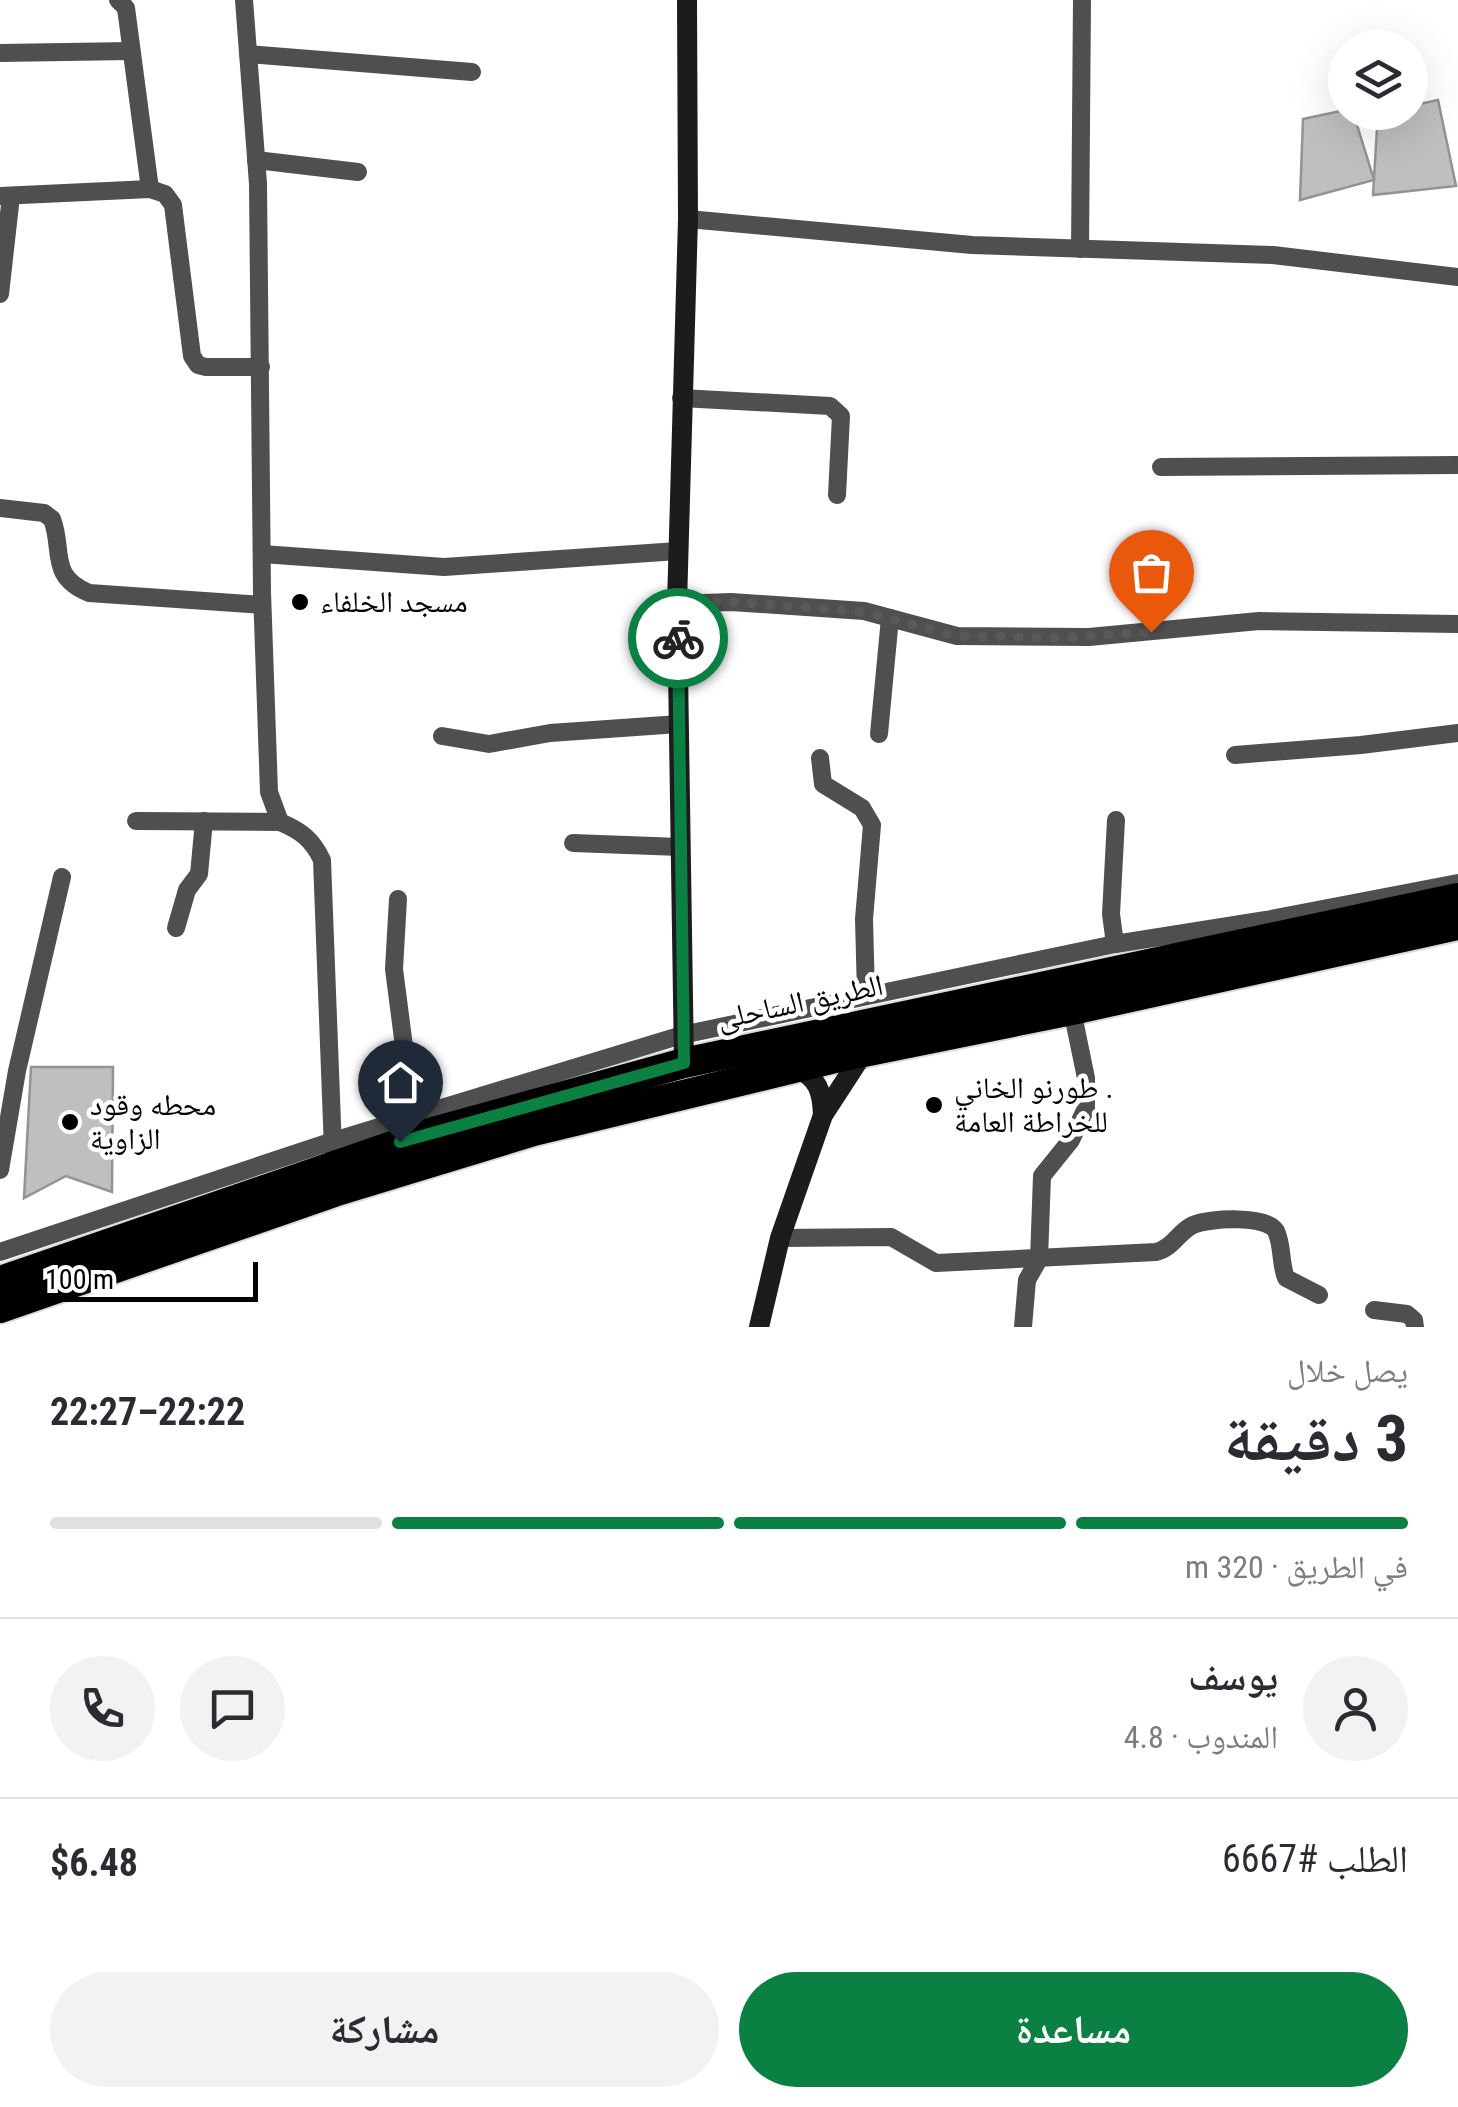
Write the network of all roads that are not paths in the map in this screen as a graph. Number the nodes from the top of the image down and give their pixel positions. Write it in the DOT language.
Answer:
graph roads {
  1 [pos="118,0"];
  2 [pos="244,0"];
  3 [pos="687,0"];
  4 [pos="1082,0"];
  5 [pos="131,51"];
  6 [pos="0,54"];
  7 [pos="248,54"];
  8 [pos="472,72"];
  9 [pos="256,160"];
  10 [pos="358,172"];
  11 [pos="150,190"];
  12 [pos="5,196"];
  13 [pos="688,219"];
  14 [pos="1080,249"];
  15 [pos="1458,278"];
  16 [pos="0,294"];
  17 [pos="261,367"];
  18 [pos="681,398"];
  19 [pos="1458,465"];
  20 [pos="1161,467"];
  21 [pos="838,495"];
  22 [pos="0,508"];
  23 [pos="678,550"];
  24 [pos="262,554"];
  25 [pos="678,604"];
  26 [pos="262,605"];
  27 [pos="890,618"];
  28 [pos="1458,624"];
  29 [pos="679,724"];
  30 [pos="1458,733"];
  31 [pos="879,734"];
  32 [pos="442,736"];
  33 [pos="1235,755"];
  34 [pos="820,758"];
  35 [pos="136,820"];
  36 [pos="1116,820"];
  37 [pos="204,821"];
  38 [pos="280,822"];
  39 [pos="573,844"];
  40 [pos="680,847"];
  41 [pos="62,878"];
  42 [pos="1458,883"];
  43 [pos="1458,898"];
  44 [pos="398,899"];
  45 [pos="1458,925"];
  46 [pos="176,928"];
  47 [pos="1115,944"];
  48 [pos="1290,947"];
  49 [pos="866,994"];
  50 [pos="1072,1010"];
  51 [pos="683,1049"];
  52 [pos="864,1052"];
  53 [pos="796,1067"];
  54 [pos="823,1114"];
  55 [pos="413,1116"];
  56 [pos="334,1165"];
  57 [pos="0,1170"];
  58 [pos="780,1238"];
  59 [pos="0,1252"];
  60 [pos="1039,1259"];
  61 [pos="0,1281"];
  62 [pos="1319,1295"];
  63 [pos="0,1308"];
  64 [pos="1374,1310"];
  65 [pos="765,1326"];
  66 [pos="1022,1327"];
  67 [pos="1414,1327"];
  1 -- 5 [label="street"];
  2 -- 7 [label="street"];
  3 -- 13 [label="street"];
  4 -- 14 [label="street"];
  5 -- 6 [label="street"];
  5 -- 11 [label="street"];
  7 -- 8 [label="street"];
  7 -- 9 [label="street"];
  9 -- 10 [label="street"];
  9 -- 17 [label="street"];
  11 -- 12 [label="street"];
  11 -- 17 [label="street"];
  12 -- 16 [label="street"];
  13 -- 14 [label="street"];
  13 -- 18 [label="street"];
  14 -- 15 [label="street"];
  17 -- 24 [label="street"];
  18 -- 21 [label="street"];
  18 -- 23 [label="street"];
  19 -- 20 [label="street"];
  22 -- 26 [label="street"];
  23 -- 24 [label="street"];
  23 -- 25 [label="street"];
  24 -- 26 [label="street"];
  25 -- 27 [label="street"];
  25 -- 29 [label="street"];
  26 -- 38 [label="street"];
  27 -- 28 [label="street"];
  27 -- 31 [label="street"];
  29 -- 32 [label="street"];
  29 -- 40 [label="street"];
  30 -- 33 [label="street"];
  34 -- 49 [label="street"];
  35 -- 37 [label="street"];
  36 -- 47 [label="street"];
  37 -- 38 [label="street"];
  37 -- 46 [label="street"];
  38 -- 56 [label="street"];
  39 -- 40 [label="street"];
  40 -- 51 [label="street"];
  41 -- 57 [label="street"];
  42 -- 47 [label="street"];
  43 -- 48 [label="highway, الطريق الساحلى"];
  44 -- 55 [label="street"];
  45 -- 48 [label="highway, الطريق الساحلى"];
  47 -- 49 [label="street"];
  48 -- 50 [label="highway, الطريق الساحلى"];
  48 -- 51 [label="highway, الطريق الساحلى"];
  49 -- 51 [label="street"];
  50 -- 52 [label="highway, الطريق الساحلى"];
  50 -- 60 [label="street"];
  51 -- 55 [label="street"];
  51 -- 56 [label="highway, الطريق الساحلى"];
  52 -- 53 [label="highway, الطريق الساحلى"];
  52 -- 54 [label="street"];
  53 -- 54 [label="street"];
  53 -- 56 [label="highway, الطريق الساحلى"];
  54 -- 58 [label="street"];
  55 -- 56 [label="street"];
  56 -- 59 [label="street"];
  56 -- 61 [label="highway, الطريق الساحلى"];
  56 -- 63 [label="highway, الطريق الساحلى"];
  58 -- 60 [label="street"];
  58 -- 65 [label="street"];
  60 -- 62 [label="street"];
  60 -- 66 [label="street"];
  64 -- 67 [label="street"];
}
